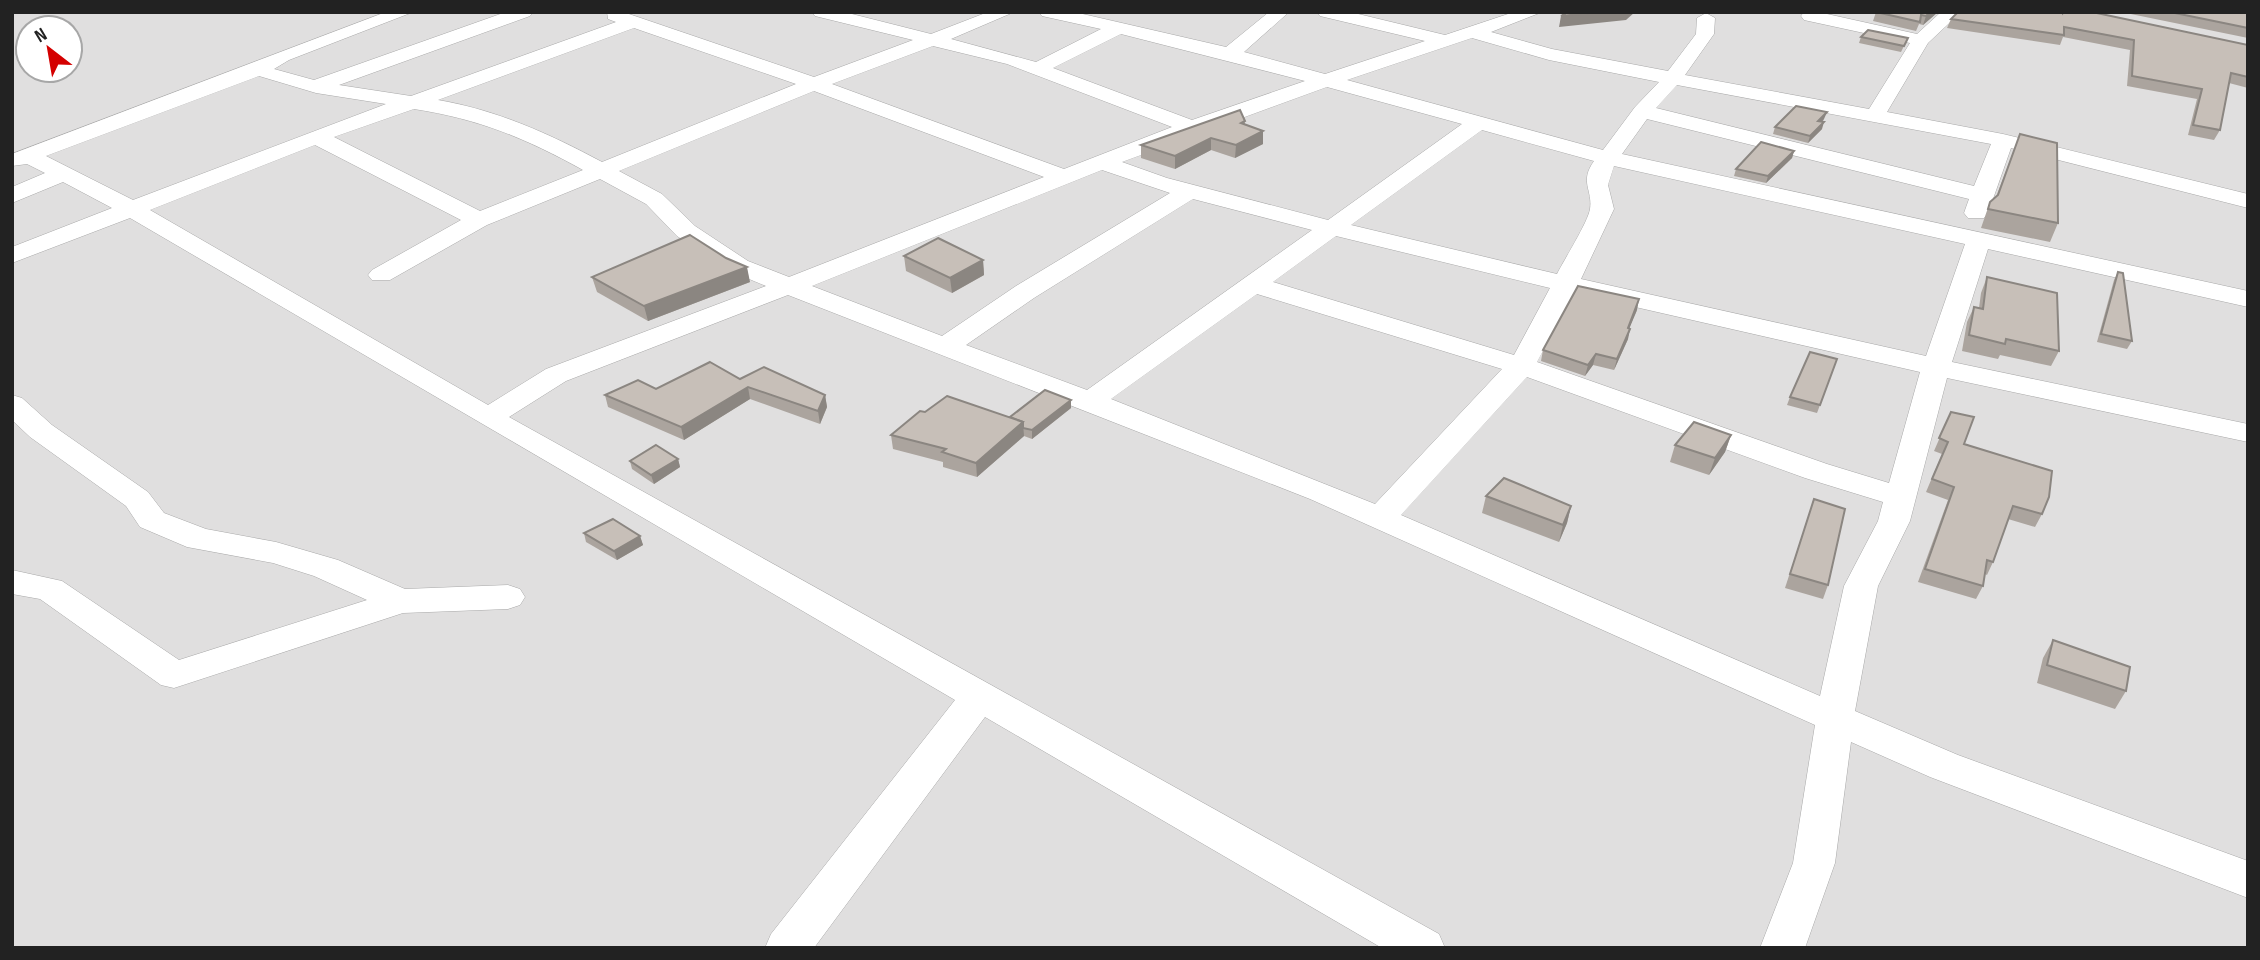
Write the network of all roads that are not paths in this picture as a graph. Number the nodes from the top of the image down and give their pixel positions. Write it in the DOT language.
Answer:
graph roads {
  1 [pos="404,12"];
  2 [pos="524,12"];
  3 [pos="606,12"];
  4 [pos="821,12"];
  5 [pos="1005,12"];
  6 [pos="1048,12"];
  7 [pos="1280,12"];
  8 [pos="1326,12"];
  9 [pos="1533,12"];
  10 [pos="1952,12"];
  11 [pos="1810,16"];
  12 [pos="1706,18"];
  13 [pos="634,22"];
  14 [pos="1118,28"];
  15 [pos="1474,33"];
  16 [pos="1921,40"];
  17 [pos="930,41"];
  18 [pos="1449,42"];
  19 [pos="1229,54"];
  20 [pos="1038,68"];
  21 [pos="258,70"];
  22 [pos="1673,78"];
  23 [pos="1323,81"];
  24 [pos="814,84"];
  25 [pos="316,87"];
  26 [pos="412,103"];
  27 [pos="1642,111"];
  28 [pos="1875,115"];
  29 [pos="1478,123"];
  30 [pos="1191,127"];
  31 [pos="317,136"];
  32 [pos="2003,140"];
  33 [pos="20,158"];
  34 [pos="1608,158"];
  35 [pos="1102,162"];
  36 [pos="603,171"];
  37 [pos="65,173"];
  38 [pos="1064,177"];
  39 [pos="1189,191"];
  40 [pos="1981,195"];
  41 [pos="12,196"];
  42 [pos="2248,201"];
  43 [pos="133,209"];
  44 [pos="479,220"];
  45 [pos="1332,227"];
  46 [pos="1974,239"];
  47 [pos="12,256"];
  48 [pos="381,275"];
  49 [pos="1564,283"];
  50 [pos="1252,284"];
  51 [pos="788,286"];
  52 [pos="2248,299"];
  53 [pos="945,347"];
  54 [pos="1520,367"];
  55 [pos="1936,367"];
  56 [pos="1090,401"];
  57 [pos="12,404"];
  58 [pos="488,417"];
  59 [pos="2248,433"];
  60 [pos="1898,496"];
  61 [pos="1380,517"];
  62 [pos="12,582"];
  63 [pos="508,597"];
  64 [pos="401,601"];
  65 [pos="979,697"];
  66 [pos="1835,717"];
  67 [pos="2248,880"];
  68 [pos="787,948"];
  69 [pos="1423,948"];
  70 [pos="1782,948"];
  1 -- 21 [label="street"];
  2 -- 25 [label="street"];
  3 -- 13 [label="street"];
  4 -- 17 [label="street"];
  5 -- 17 [label="street"];
  6 -- 14 [label="street"];
  7 -- 19 [label="street"];
  8 -- 18 [label="street"];
  9 -- 15 [label="street"];
  10 -- 16 [label="street"];
  11 -- 16 [label="street"];
  12 -- 22 [label="street"];
  13 -- 24 [label="street"];
  13 -- 26 [label="street"];
  14 -- 19 [label="street"];
  14 -- 20 [label="street"];
  15 -- 18 [label="street"];
  15 -- 22 [label="street"];
  16 -- 28 [label="street"];
  17 -- 20 [label="street"];
  17 -- 24 [label="street"];
  18 -- 23 [label="street"];
  19 -- 23 [label="street"];
  20 -- 30 [label="street"];
  21 -- 25 [label="street"];
  21 -- 33 [label="street"];
  22 -- 27 [label="street"];
  22 -- 28 [label="street"];
  23 -- 29 [label="street"];
  23 -- 30 [label="street"];
  24 -- 36 [label="street"];
  24 -- 38 [label="street"];
  25 -- 26 [label="street"];
  26 -- 31 [label="street"];
  26 -- 36 [label="street"];
  27 -- 34 [label="street"];
  27 -- 40 [label="street"];
  28 -- 32 [label="street"];
  29 -- 34 [label="street"];
  29 -- 45 [label="street"];
  30 -- 35 [label="street"];
  31 -- 43 [label="street"];
  31 -- 44 [label="street"];
  32 -- 40 [label="street"];
  32 -- 42 [label="street"];
  33 -- 37 [label="street"];
  34 -- 46 [label="street"];
  34 -- 49 [label="street"];
  35 -- 38 [label="street"];
  35 -- 39 [label="street"];
  36 -- 44 [label="street"];
  36 -- 51 [label="street"];
  37 -- 41 [label="street"];
  37 -- 43 [label="street"];
  38 -- 51 [label="street"];
  39 -- 45 [label="street"];
  39 -- 53 [label="street"];
  40 -- 46 [label="street"];
  43 -- 47 [label="street"];
  43 -- 58 [label="street"];
  44 -- 48 [label="street"];
  45 -- 49 [label="street"];
  45 -- 50 [label="street"];
  46 -- 52 [label="street"];
  46 -- 55 [label="street"];
  49 -- 54 [label="street"];
  49 -- 55 [label="street"];
  50 -- 54 [label="street"];
  50 -- 56 [label="street"];
  51 -- 53 [label="street"];
  51 -- 58 [label="street"];
  53 -- 56 [label="street"];
  54 -- 60 [label="street"];
  54 -- 61 [label="street"];
  55 -- 59 [label="street"];
  55 -- 60 [label="street"];
  56 -- 61 [label="street"];
  57 -- 64 [label="street"];
  58 -- 65 [label="street"];
  60 -- 66 [label="street"];
  61 -- 66 [label="street"];
  62 -- 64 [label="street"];
  63 -- 64 [label="street"];
  65 -- 68 [label="street"];
  65 -- 69 [label="street"];
  66 -- 67 [label="street"];
  66 -- 70 [label="street"];
}
